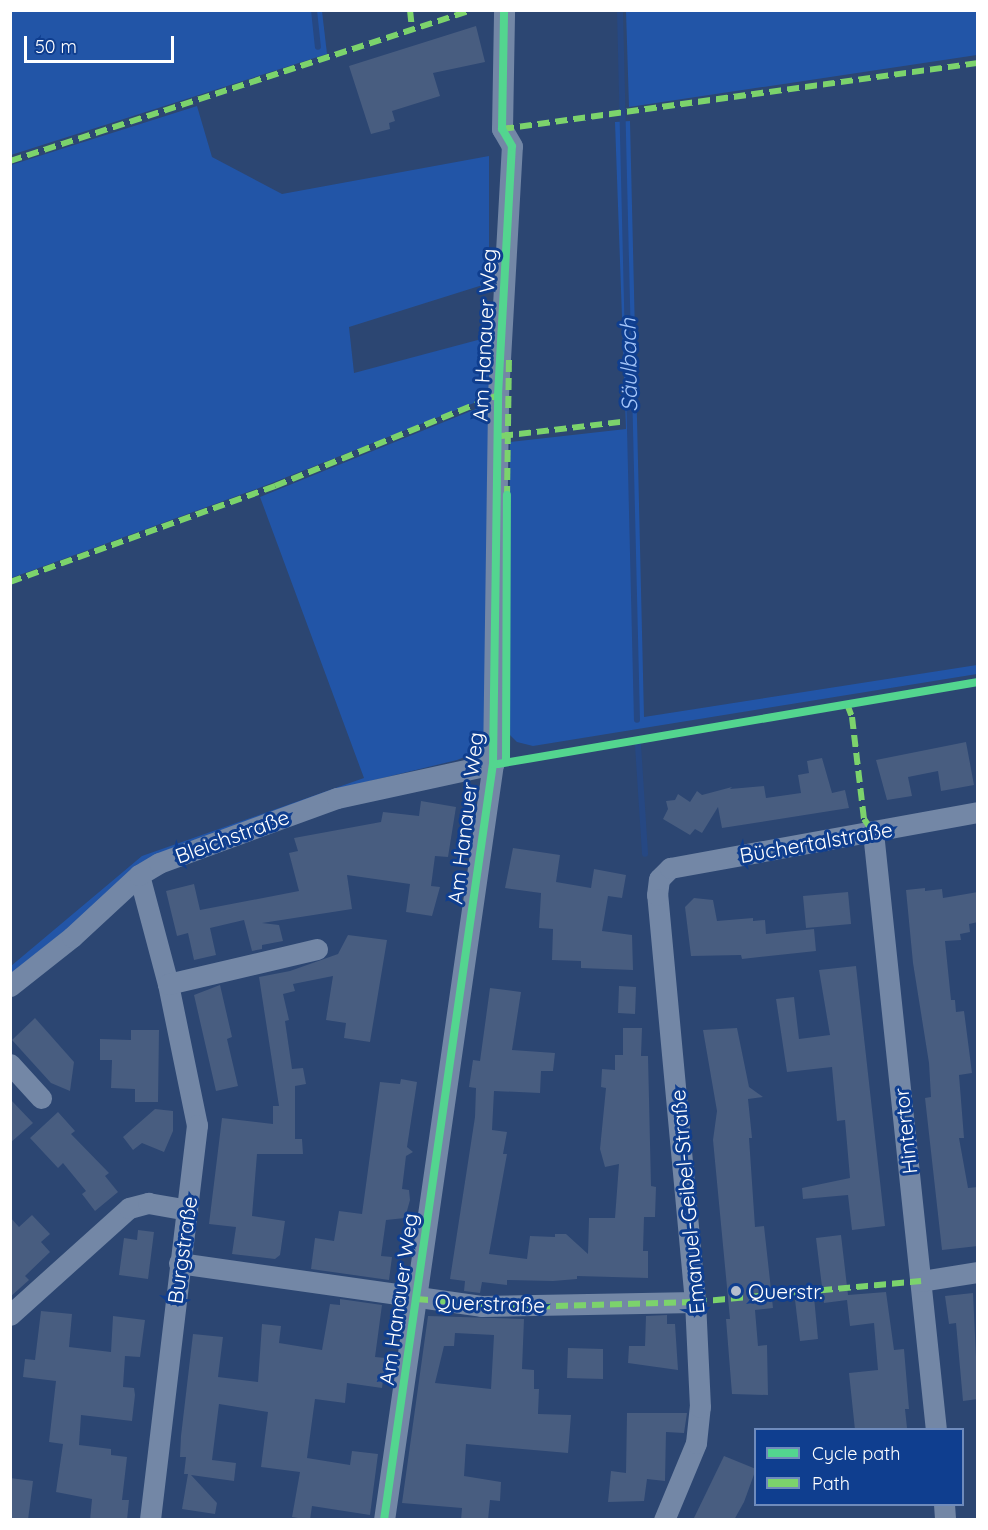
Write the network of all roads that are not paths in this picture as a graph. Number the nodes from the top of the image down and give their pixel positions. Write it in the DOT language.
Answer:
graph roads {
  1 [pos="504,10"];
  2 [pos="493,765"];
  3 [pos="978,812"];
  4 [pos="873,832"];
  5 [pos="139,875"];
  6 [pos="659,879"];
  7 [pos="317,949"];
  8 [pos="168,984"];
  9 [pos="10,986"];
  10 [pos="10,1064"];
  11 [pos="41,1098"];
  12 [pos="187,1210"];
  13 [pos="179,1263"];
  14 [pos="978,1272"];
  15 [pos="921,1281"];
  16 [pos="416,1299"];
  17 [pos="695,1302"];
  18 [pos="10,1315"];
  19 [pos="936,1428"];
  20 [pos="150,1520"];
  21 [pos="384,1520"];
  22 [pos="664,1520"];
  1 -- 2 [label="street, Am Hanauer Weg"];
  2 -- 5 [label="street, Bleichstraße"];
  2 -- 16 [label="street, Am Hanauer Weg"];
  3 -- 4 [label="street, Büchertalstraße"];
  4 -- 6 [label="street, Büchertalstraße"];
  4 -- 15 [label="street, Hintertor"];
  5 -- 8 [label="street, Burgstraße"];
  5 -- 9 [label="street, Bleichstraße"];
  6 -- 17 [label="street, Emanuel-Geibel-Straße"];
  7 -- 8 [label="street"];
  8 -- 12 [label="street, Burgstraße"];
  10 -- 11 [label="street"];
  12 -- 13 [label="street, Burgstraße"];
  12 -- 18 [label="street"];
  13 -- 16 [label="street, Querstraße"];
  13 -- 20 [label="street, Burgstraße"];
  14 -- 15 [label="street"];
  15 -- 19 [label="street, Hintertor"];
  16 -- 17 [label="street, Querstraße"];
  16 -- 21 [label="street, Am Hanauer Weg"];
  17 -- 22 [label="street, Emanuel-Geibel-Straße"];
}
